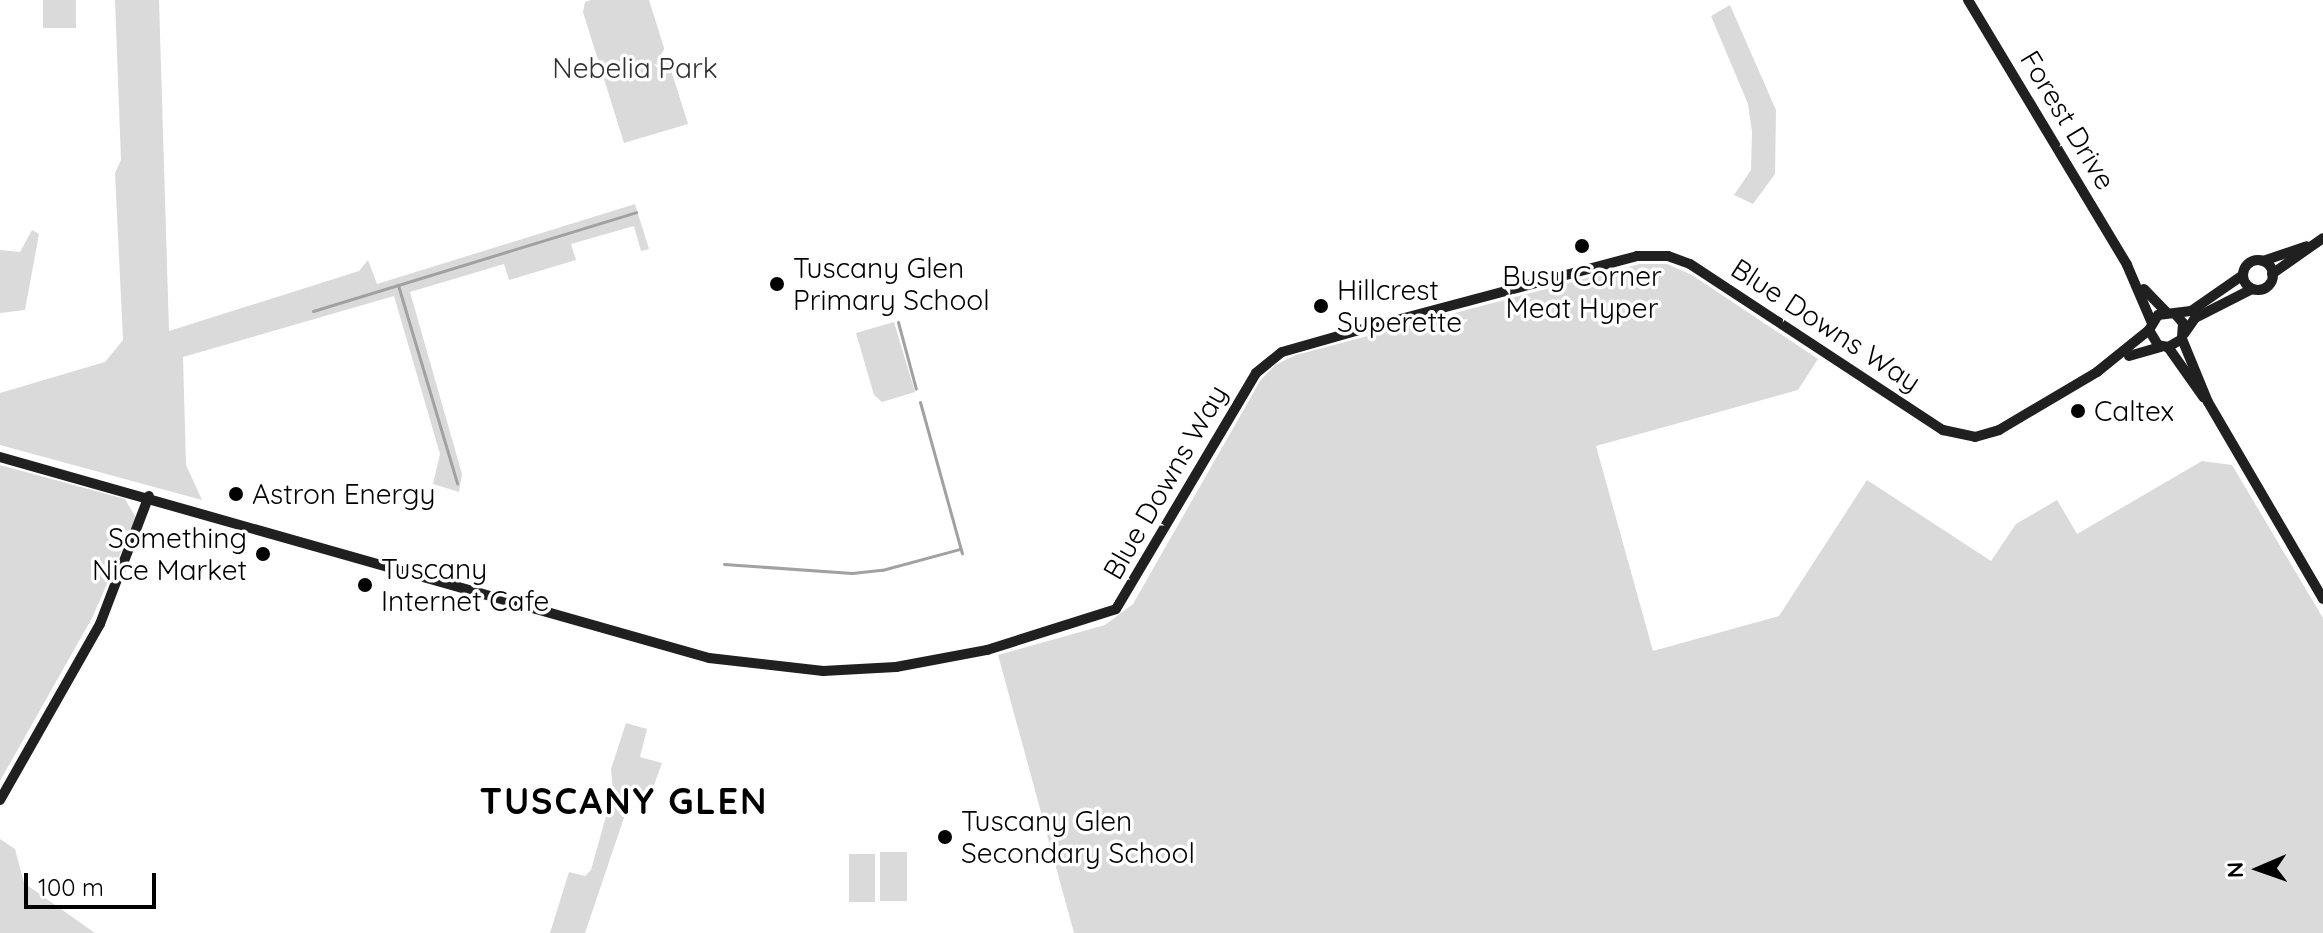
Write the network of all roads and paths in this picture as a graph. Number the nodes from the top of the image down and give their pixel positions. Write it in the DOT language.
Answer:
graph roads {
  1 [pos="1968,0"];
  2 [pos="2323,238"];
  3 [pos="2313,245"];
  4 [pos="2263,261"];
  5 [pos="2127,265"];
  6 [pos="2272,274"];
  7 [pos="2243,275"];
  8 [pos="2252,289"];
  9 [pos="2171,314"];
  10 [pos="2150,326"];
  11 [pos="2183,337"];
  12 [pos="2165,347"];
  13 [pos="2110,364"];
  14 [pos="2208,402"];
  15 [pos="0,457"];
  16 [pos="149,496"];
  17 [pos="2323,599"];
  18 [pos="0,800"];
  1 -- 5 [label="street, Forest Drive"];
  2 -- 3 [label="street"];
  3 -- 4 [label="street"];
  3 -- 6 [label="street"];
  4 -- 6 [label="street"];
  4 -- 7 [label="street"];
  5 -- 9 [label="street, Forest Drive"];
  5 -- 10 [label="street, Forest Drive"];
  6 -- 8 [label="street"];
  7 -- 8 [label="street"];
  7 -- 9 [label="street, Blue Downs Way"];
  8 -- 11 [label="street, Blue Downs Way"];
  9 -- 10 [label="street, Blue Downs Way"];
  9 -- 11 [label="street, Forest Drive"];
  10 -- 12 [label="street, Forest Drive"];
  10 -- 13 [label="street, Blue Downs Way"];
  11 -- 12 [label="street, Blue Downs Way"];
  11 -- 14 [label="street"];
  12 -- 13 [label="street, Blue Downs Way"];
  12 -- 14 [label="street"];
  13 -- 16 [label="street, Blue Downs Way"];
  14 -- 17 [label="street"];
  15 -- 16 [label="street, Blue Downs Way"];
  16 -- 18 [label="street"];
}
